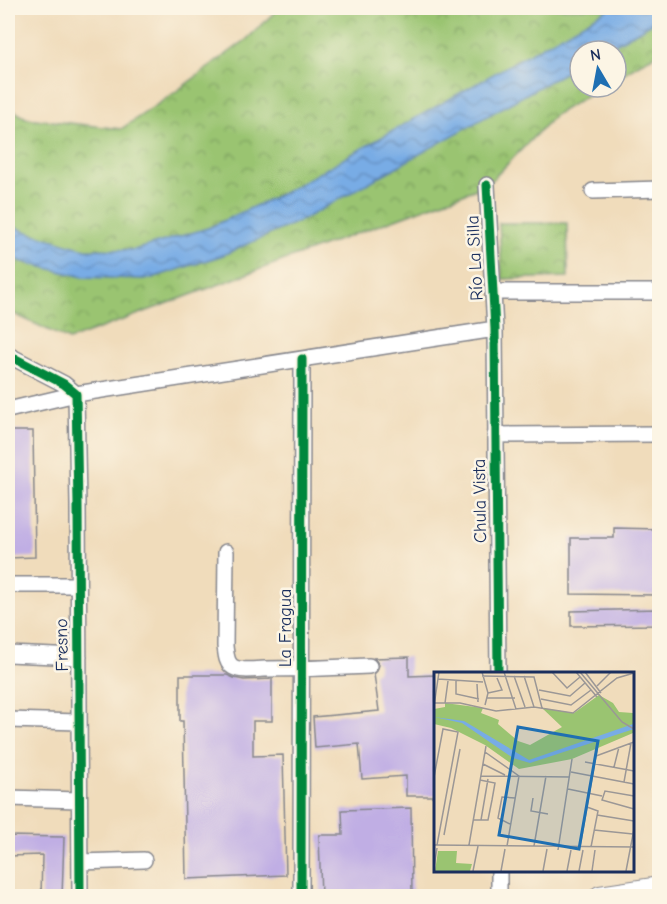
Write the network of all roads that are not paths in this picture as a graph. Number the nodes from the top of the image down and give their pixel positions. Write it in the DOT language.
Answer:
graph roads {
  1 [pos="487,185"];
  2 [pos="660,189"];
  3 [pos="593,191"];
  4 [pos="494,292"];
  5 [pos="660,292"];
  6 [pos="495,329"];
  7 [pos="8,355"];
  8 [pos="302,359"];
  9 [pos="76,394"];
  10 [pos="8,411"];
  11 [pos="660,434"];
  12 [pos="495,435"];
  13 [pos="226,552"];
  14 [pos="8,585"];
  15 [pos="78,585"];
  16 [pos="8,654"];
  17 [pos="79,657"];
  18 [pos="369,666"];
  19 [pos="302,669"];
  20 [pos="498,672"];
  21 [pos="8,720"];
  22 [pos="79,722"];
  23 [pos="8,798"];
  24 [pos="80,800"];
  25 [pos="144,860"];
  26 [pos="80,862"];
  27 [pos="499,871"];
  28 [pos="660,887"];
  29 [pos="80,897"];
  30 [pos="301,897"];
  31 [pos="499,897"];
  32 [pos="600,897"];
  1 -- 4 [label="street, Río La Silla"];
  2 -- 3 [label="street"];
  4 -- 5 [label="street"];
  4 -- 6 [label="street, Río La Silla"];
  6 -- 8 [label="street"];
  6 -- 12 [label="street, Chula Vista"];
  7 -- 9 [label="street"];
  8 -- 9 [label="street"];
  8 -- 19 [label="street, La Fragua"];
  9 -- 10 [label="street"];
  9 -- 15 [label="street, Fresno"];
  11 -- 12 [label="street"];
  12 -- 20 [label="street, Chula Vista"];
  13 -- 19 [label="street, La Fragua"];
  14 -- 15 [label="street"];
  15 -- 17 [label="street, Fresno"];
  16 -- 17 [label="street"];
  17 -- 22 [label="street, Fresno"];
  18 -- 19 [label="street, La Fragua"];
  19 -- 30 [label="street, La Fragua"];
  21 -- 22 [label="street"];
  22 -- 24 [label="street, Fresno"];
  23 -- 24 [label="street"];
  24 -- 26 [label="street, Fresno"];
  25 -- 26 [label="street"];
  26 -- 29 [label="street, Fresno"];
  27 -- 31 [label="street"];
  28 -- 32 [label="main road"];
}
